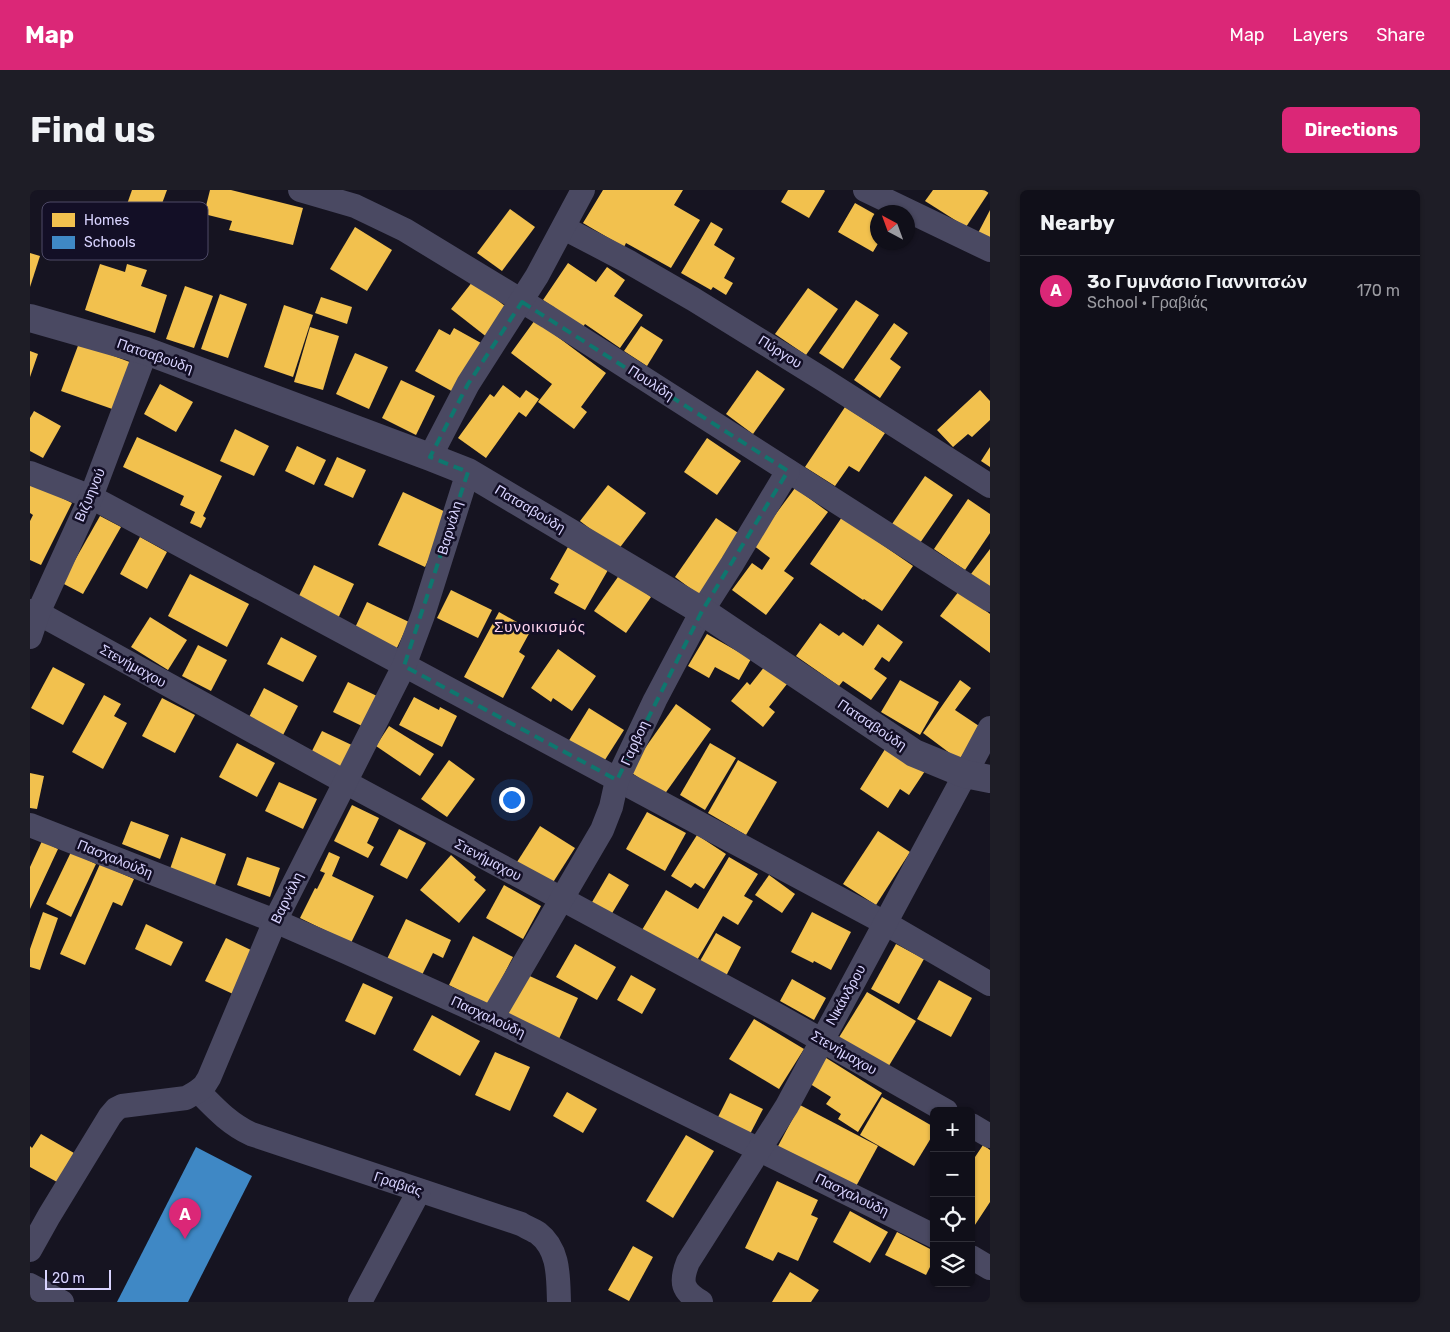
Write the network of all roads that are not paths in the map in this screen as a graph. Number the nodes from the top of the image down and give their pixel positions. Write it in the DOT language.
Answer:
graph roads {
  1 [pos="300,190"];
  2 [pos="584,190"];
  3 [pos="865,190"];
  4 [pos="564,228"];
  5 [pos="990,250"];
  6 [pos="522,302"];
  7 [pos="30,318"];
  8 [pos="146,351"];
  9 [pos="430,457"];
  10 [pos="788,471"];
  11 [pos="468,472"];
  12 [pos="30,473"];
  13 [pos="990,486"];
  14 [pos="91,497"];
  15 [pos="990,600"];
  16 [pos="702,611"];
  17 [pos="34,612"];
  18 [pos="30,637"];
  19 [pos="404,666"];
  20 [pos="990,728"];
  21 [pos="978,777"];
  22 [pos="618,780"];
  23 [pos="346,782"];
  24 [pos="30,825"];
  25 [pos="562,899"];
  26 [pos="275,921"];
  27 [pos="886,923"];
  28 [pos="990,984"];
  29 [pos="492,1018"];
  30 [pos="822,1039"];
  31 [pos="198,1091"];
  32 [pos="939,1107"];
  33 [pos="975,1127"];
  34 [pos="990,1136"];
  35 [pos="759,1149"];
  36 [pos="419,1191"];
  37 [pos="930,1234"];
  38 [pos="30,1250"];
  39 [pos="975,1259"];
  40 [pos="990,1268"];
  41 [pos="30,1285"];
  42 [pos="62,1302"];
  43 [pos="360,1302"];
  44 [pos="558,1302"];
  45 [pos="701,1302"];
  1 -- 6 [label="street, Πουλίδη"];
  2 -- 4 [label="street"];
  3 -- 5 [label="street"];
  4 -- 6 [label="street"];
  4 -- 13 [label="street, Πύργου"];
  6 -- 9 [label="street"];
  6 -- 10 [label="street, Πουλίδη"];
  7 -- 8 [label="street, Πατσαβούδη"];
  8 -- 9 [label="street, Πατσαβούδη"];
  8 -- 14 [label="street, Βιζυηνού"];
  9 -- 11 [label="street, Πατσαβούδη"];
  10 -- 15 [label="street, Πουλίδη"];
  10 -- 16 [label="street, Γαρβοη"];
  11 -- 16 [label="street, Πατσαβούδη"];
  11 -- 19 [label="street, Βαρνάλη"];
  12 -- 14 [label="street"];
  14 -- 17 [label="street, Βιζυηνού"];
  14 -- 19 [label="street"];
  16 -- 21 [label="street, Πατσαβούδη"];
  16 -- 22 [label="street, Γαρβοη"];
  17 -- 18 [label="street, Βιζυηνού"];
  17 -- 23 [label="street, Στενήμαχου"];
  19 -- 22 [label="street"];
  19 -- 23 [label="street, Βαρνάλη"];
  20 -- 21 [label="street, Νικάνδρου"];
  21 -- 27 [label="street, Νικάνδρου"];
  22 -- 25 [label="street, Γαρβοη"];
  22 -- 27 [label="street"];
  23 -- 25 [label="street, Στενήμαχου"];
  23 -- 26 [label="street, Βαρνάλη"];
  24 -- 26 [label="street, Πασχαλούδη"];
  25 -- 29 [label="street, Γαρβοη"];
  25 -- 30 [label="street, Στενήμαχου"];
  26 -- 29 [label="street, Πασχαλούδη"];
  26 -- 31 [label="street, Βαρνάλη"];
  27 -- 28 [label="street"];
  27 -- 30 [label="street, Νικάνδρου"];
  29 -- 35 [label="street, Πασχαλούδη"];
  30 -- 32 [label="street, Στενήμαχου"];
  30 -- 35 [label="street, Νικάνδρου"];
  31 -- 36 [label="street, Γραβιάς"];
  31 -- 38 [label="street"];
  33 -- 34 [label="street"];
  35 -- 37 [label="street, Πασχαλούδη"];
  35 -- 45 [label="street, Νικάνδρου"];
  36 -- 43 [label="street"];
  36 -- 44 [label="street, Γραβιάς"];
  39 -- 40 [label="street"];
  41 -- 42 [label="street"];
}
